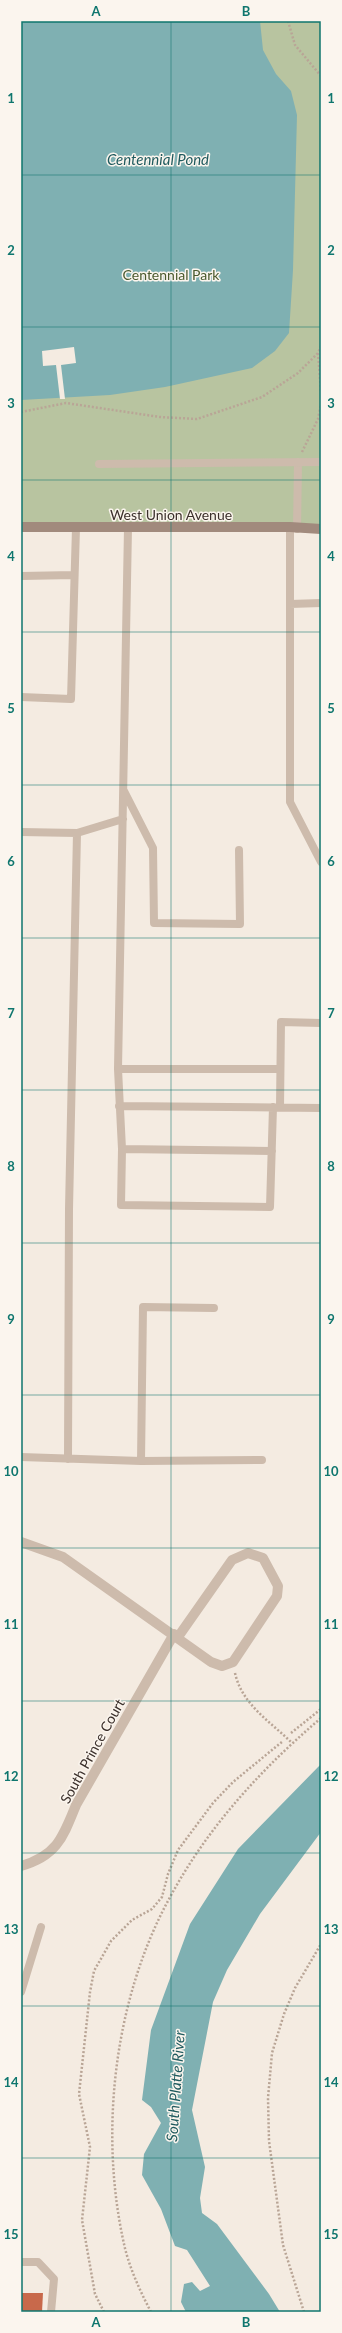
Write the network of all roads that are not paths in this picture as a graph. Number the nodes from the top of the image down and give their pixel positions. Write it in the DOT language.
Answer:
graph roads {
  1 [pos="298,462"];
  2 [pos="321,462"];
  3 [pos="99,464"];
  4 [pos="21,527"];
  5 [pos="76,528"];
  6 [pos="128,528"];
  7 [pos="294,528"];
  8 [pos="321,529"];
  9 [pos="21,576"];
  10 [pos="74,576"];
  11 [pos="321,603"];
  12 [pos="290,604"];
  13 [pos="21,698"];
  14 [pos="123,789"];
  15 [pos="123,819"];
  16 [pos="21,832"];
  17 [pos="78,833"];
  18 [pos="239,850"];
  19 [pos="321,862"];
  20 [pos="321,1023"];
  21 [pos="118,1069"];
  22 [pos="280,1069"];
  23 [pos="119,1106"];
  24 [pos="276,1107"];
  25 [pos="321,1108"];
  26 [pos="122,1149"];
  27 [pos="272,1151"];
  28 [pos="214,1308"];
  29 [pos="21,1458"];
  30 [pos="68,1459"];
  31 [pos="262,1460"];
  32 [pos="141,1461"];
  33 [pos="21,1542"];
  34 [pos="176,1636"];
  35 [pos="21,1866"];
  36 [pos="40,1927"];
  37 [pos="21,1992"];
  38 [pos="21,2262"];
  39 [pos="52,2312"];
  1 -- 2 [label="lane"];
  1 -- 3 [label="lane"];
  1 -- 7 [label="lane"];
  4 -- 5 [label="street, West Union Avenue"];
  5 -- 6 [label="street, West Union Avenue"];
  5 -- 10 [label="lane"];
  6 -- 7 [label="street, West Union Avenue"];
  6 -- 14 [label="lane"];
  7 -- 8 [label="street, West Union Avenue"];
  7 -- 12 [label="lane"];
  9 -- 10 [label="lane"];
  10 -- 13 [label="lane"];
  11 -- 12 [label="lane"];
  12 -- 19 [label="lane"];
  14 -- 15 [label="lane"];
  14 -- 18 [label="lane"];
  15 -- 17 [label="lane"];
  15 -- 21 [label="lane"];
  16 -- 17 [label="lane"];
  17 -- 30 [label="lane"];
  20 -- 22 [label="lane"];
  21 -- 22 [label="lane"];
  21 -- 23 [label="lane"];
  22 -- 24 [label="lane"];
  23 -- 24 [label="lane"];
  23 -- 26 [label="lane"];
  24 -- 25 [label="lane"];
  24 -- 27 [label="lane"];
  26 -- 27 [label="lane"];
  26 -- 27 [label="lane"];
  28 -- 32 [label="lane"];
  29 -- 30 [label="lane"];
  30 -- 32 [label="lane"];
  31 -- 32 [label="lane"];
  33 -- 34 [label="street"];
  34 -- 34 [label="street, South Prince Court"];
  34 -- 35 [label="street, South Prince Court"];
  36 -- 37 [label="lane"];
  38 -- 39 [label="lane"];
}
